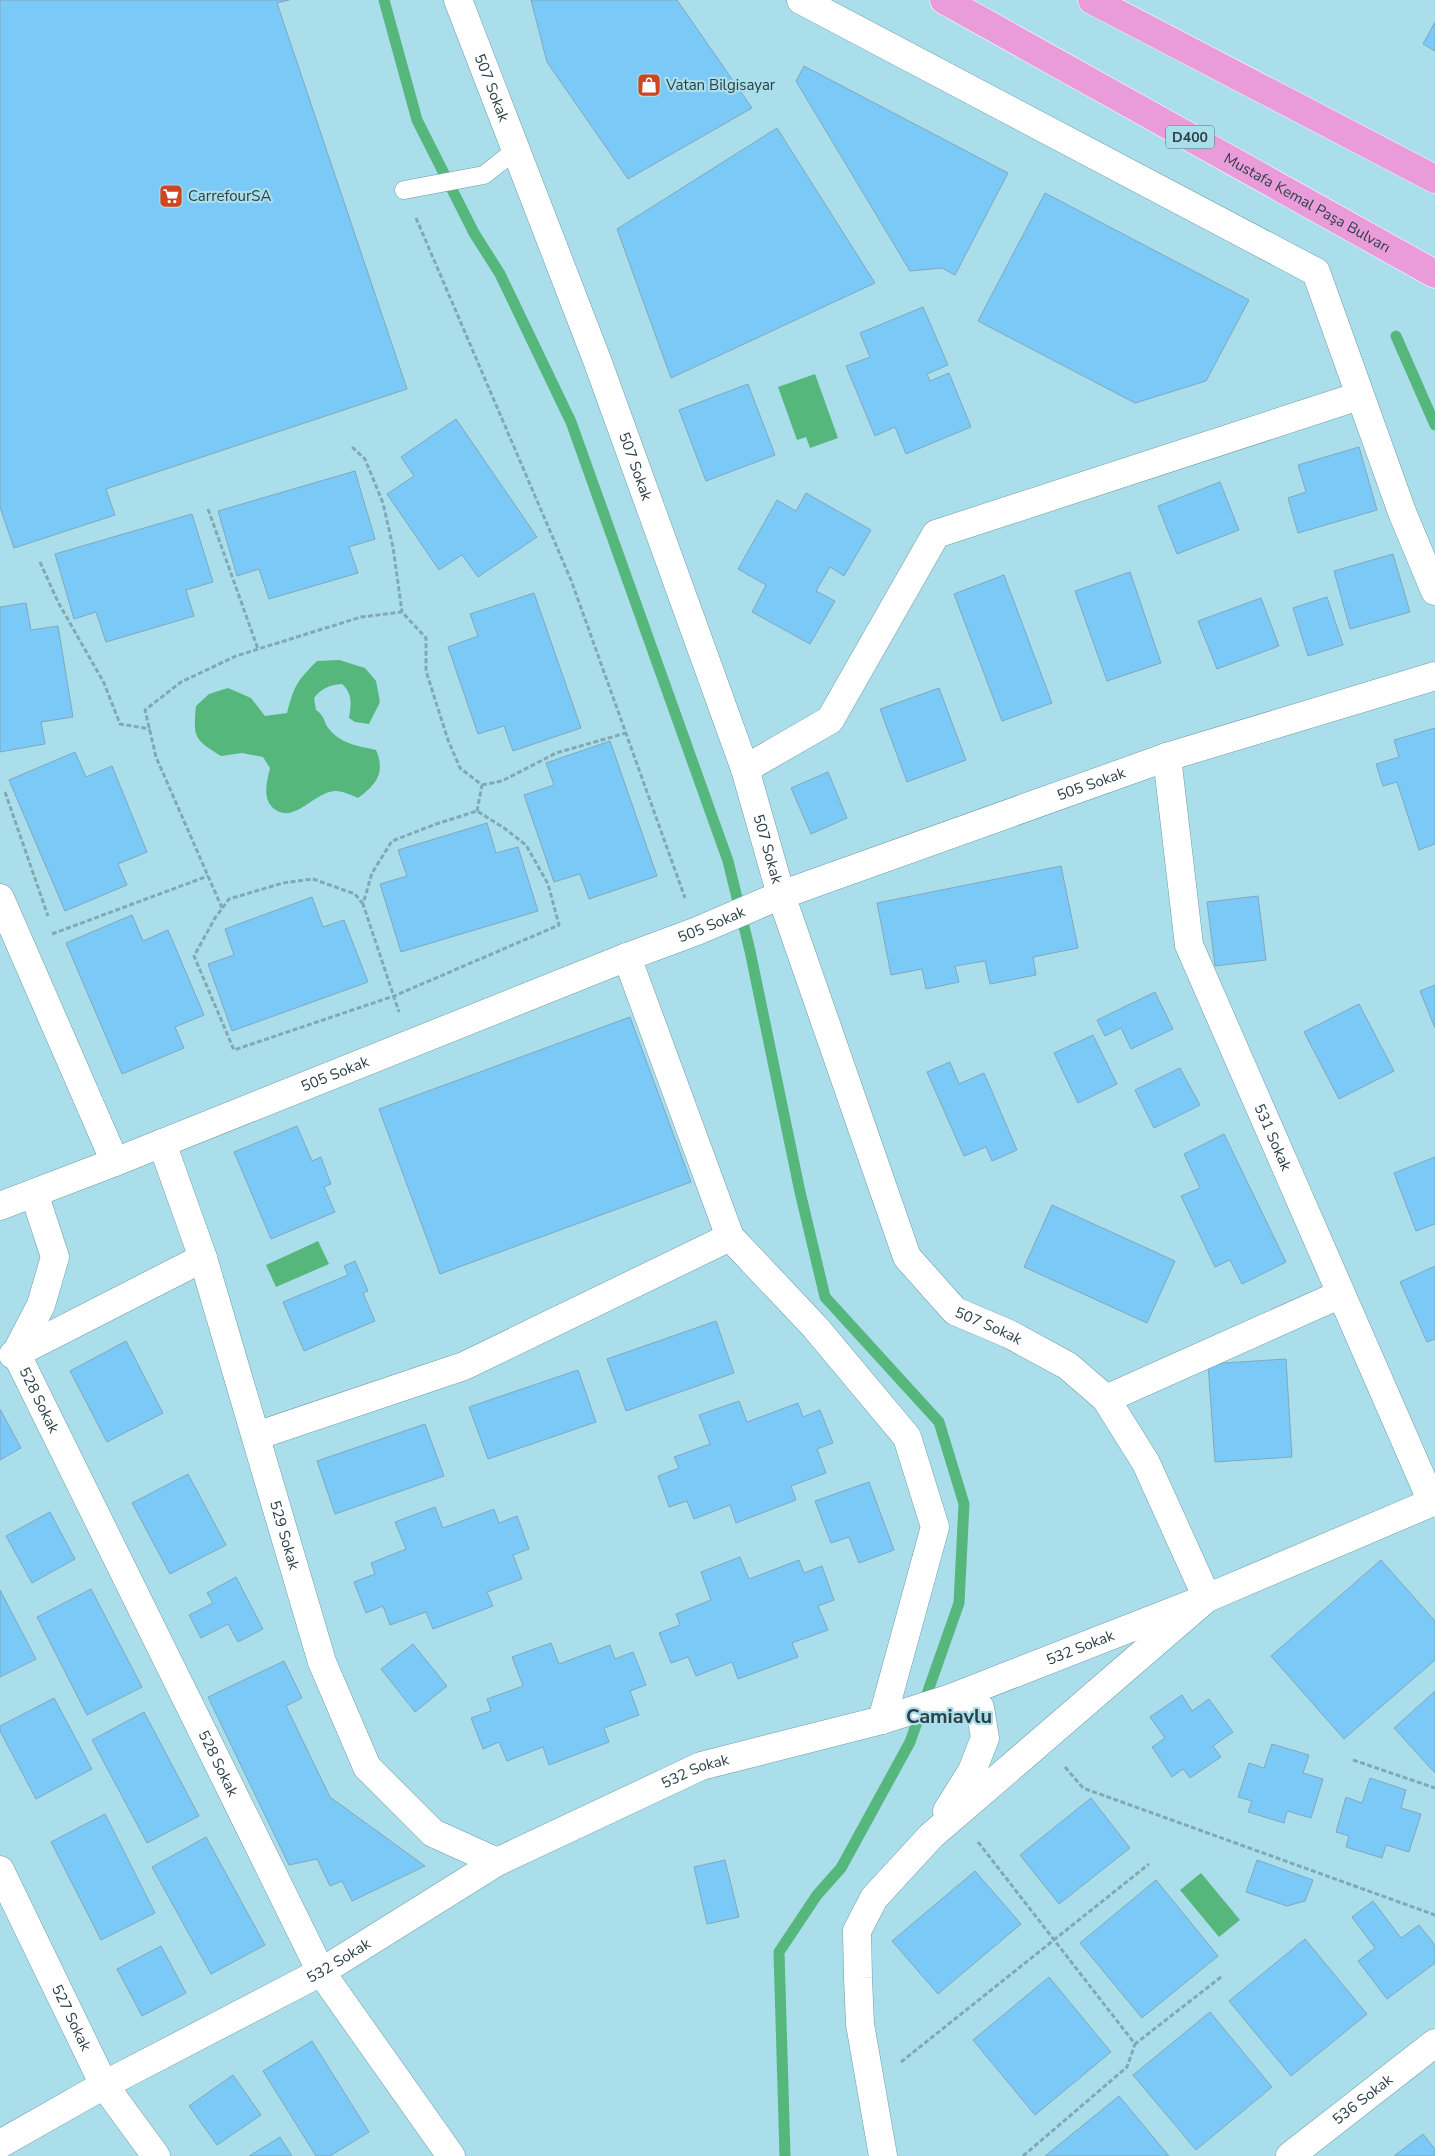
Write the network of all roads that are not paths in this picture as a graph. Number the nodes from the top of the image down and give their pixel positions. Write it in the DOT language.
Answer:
graph roads {
  1 [pos="458,0"];
  2 [pos="802,0"];
  3 [pos="944,0"];
  4 [pos="1092,0"];
  5 [pos="1116,0"];
  6 [pos="1225,70"];
  7 [pos="517,149"];
  8 [pos="1435,179"];
  9 [pos="404,190"];
  10 [pos="1435,274"];
  11 [pos="1359,396"];
  12 [pos="1435,591"];
  13 [pos="1435,676"];
  14 [pos="1167,758"];
  15 [pos="745,769"];
  16 [pos="781,895"];
  17 [pos="0,898"];
  18 [pos="627,957"];
  19 [pos="162,1143"];
  20 [pos="115,1162"];
  21 [pos="34,1193"];
  22 [pos="0,1206"];
  23 [pos="730,1237"];
  24 [pos="203,1258"];
  25 [pos="1341,1294"];
  26 [pos="8,1357"];
  27 [pos="1106,1399"];
  28 [pos="256,1436"];
  29 [pos="1433,1502"];
  30 [pos="1206,1598"];
  31 [pos="951,1698"];
  32 [pos="882,1720"];
  33 [pos="931,1836"];
  34 [pos="497,1862"];
  35 [pos="0,1873"];
  36 [pos="321,1972"];
  37 [pos="1435,2043"];
  38 [pos="104,2086"];
  39 [pos="0,2144"];
  40 [pos="1303,2152"];
  41 [pos="156,2156"];
  42 [pos="451,2156"];
  43 [pos="882,2156"];
  1 -- 7 [label="street, 507 Sokak"];
  2 -- 11 [label="street"];
  3 -- 10 [label="highway, Mustafa Kemal Paşa Bulvarı / D400"];
  4 -- 6 [label="highway"];
  5 -- 6 [label="highway"];
  6 -- 8 [label="highway"];
  7 -- 9 [label="lane"];
  7 -- 15 [label="street, 507 Sokak"];
  11 -- 12 [label="street"];
  11 -- 15 [label="street"];
  13 -- 14 [label="street, 505 Sokak"];
  14 -- 16 [label="street, 505 Sokak"];
  14 -- 25 [label="street, 531 Sokak"];
  15 -- 16 [label="street, 507 Sokak"];
  16 -- 18 [label="street, 505 Sokak"];
  16 -- 27 [label="street, 507 Sokak"];
  17 -- 20 [label="street"];
  18 -- 19 [label="street, 505 Sokak"];
  18 -- 23 [label="street"];
  19 -- 20 [label="street, 505 Sokak"];
  19 -- 24 [label="street, 529 Sokak"];
  20 -- 21 [label="street, 505 Sokak"];
  21 -- 22 [label="street, 505 Sokak"];
  21 -- 26 [label="street"];
  23 -- 28 [label="street"];
  23 -- 32 [label="street"];
  24 -- 26 [label="street"];
  24 -- 28 [label="street, 529 Sokak"];
  25 -- 27 [label="street"];
  25 -- 29 [label="street, 531 Sokak"];
  26 -- 36 [label="street, 528 Sokak"];
  27 -- 30 [label="street, 507 Sokak"];
  28 -- 34 [label="street, 529 Sokak"];
  29 -- 30 [label="street, 532 Sokak"];
  30 -- 31 [label="street, 532 Sokak"];
  30 -- 33 [label="street"];
  31 -- 32 [label="street, 532 Sokak"];
  31 -- 33 [label="street"];
  32 -- 34 [label="street, 532 Sokak"];
  33 -- 43 [label="street"];
  34 -- 36 [label="street, 532 Sokak"];
  35 -- 38 [label="street, 527 Sokak"];
  36 -- 38 [label="street, 532 Sokak"];
  36 -- 42 [label="street, 528 Sokak"];
  37 -- 40 [label="street, 536 Sokak"];
  38 -- 39 [label="street, 532 Sokak"];
  38 -- 41 [label="street, 527 Sokak"];
}
